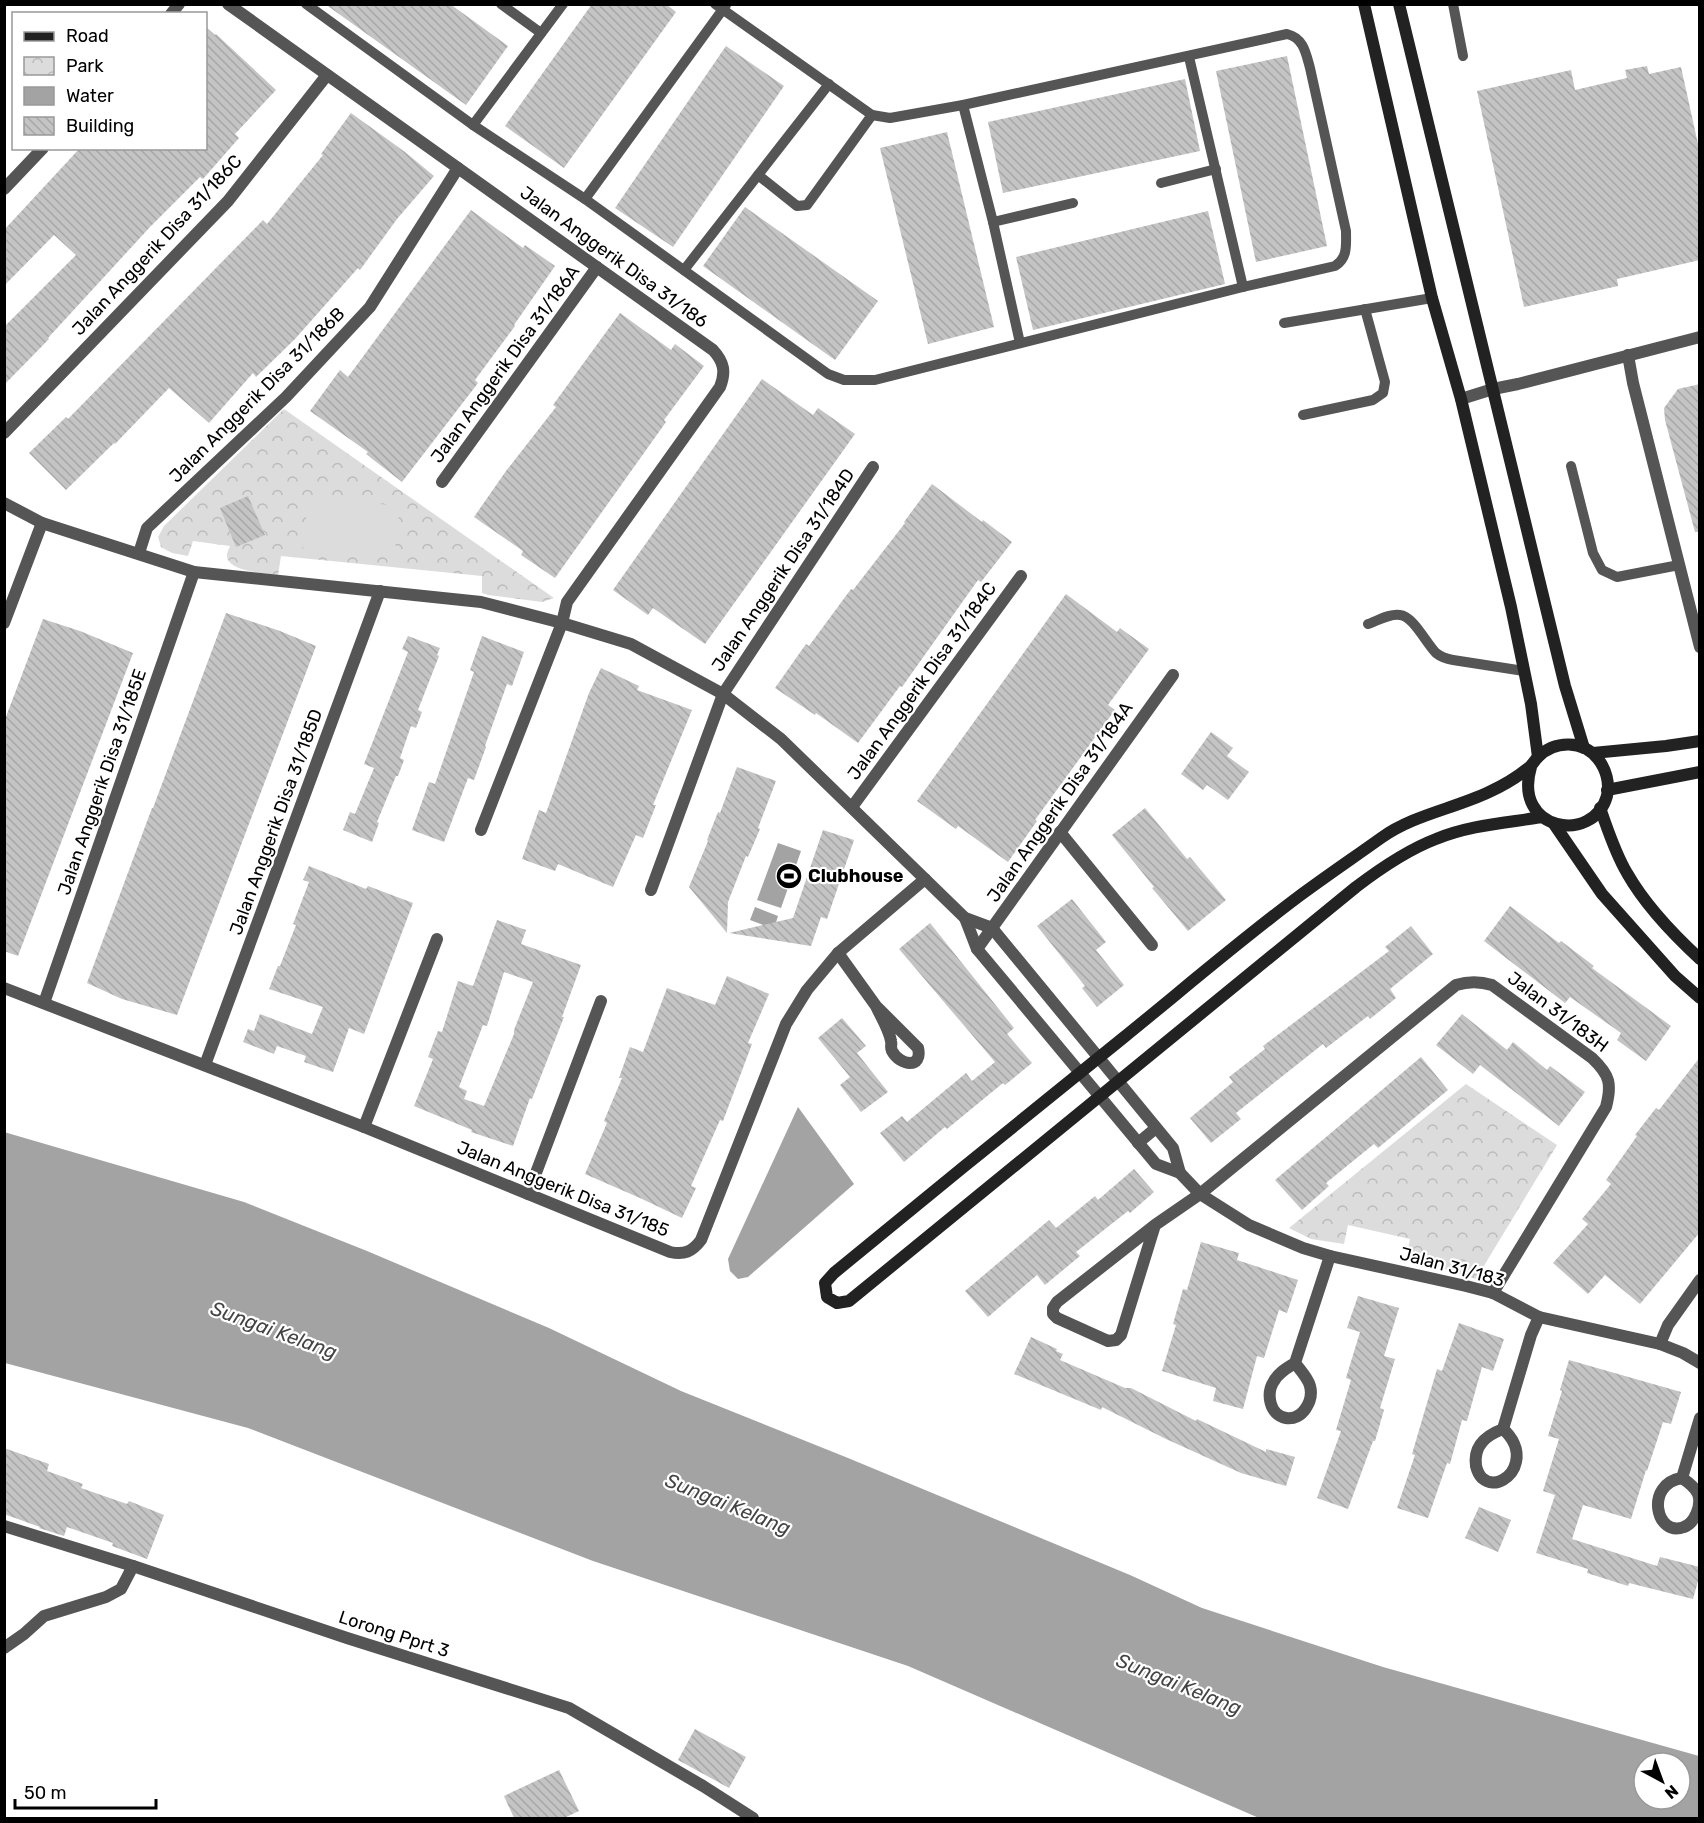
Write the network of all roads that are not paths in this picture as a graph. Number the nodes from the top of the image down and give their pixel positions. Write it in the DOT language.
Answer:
graph roads {
  1 [pos="228,4"];
  2 [pos="306,4"];
  3 [pos="501,4"];
  4 [pos="563,4"];
  5 [pos="1364,4"];
  6 [pos="1399,4"];
  7 [pos="1453,4"];
  8 [pos="721,6"];
  9 [pos="541,33"];
  10 [pos="1463,56"];
  11 [pos="1189,57"];
  12 [pos="327,75"];
  13 [pos="829,84"];
  14 [pos="963,105"];
  15 [pos="873,115"];
  16 [pos="473,125"];
  17 [pos="41,150"];
  18 [pos="458,168"];
  19 [pos="1216,169"];
  20 [pos="758,175"];
  21 [pos="1161,183"];
  22 [pos="4,189"];
  23 [pos="585,199"];
  24 [pos="1073,203"];
  25 [pos="993,222"];
  26 [pos="597,267"];
  27 [pos="684,270"];
  28 [pos="1243,287"];
  29 [pos="1432,298"];
  30 [pos="1365,309"];
  31 [pos="1284,323"];
  32 [pos="1700,337"];
  33 [pos="1020,343"];
  34 [pos="1628,355"];
  35 [pos="1492,389"];
  36 [pos="1461,399"];
  37 [pos="1303,415"];
  38 [pos="4,433"];
  39 [pos="1571,466"];
  40 [pos="873,467"];
  41 [pos="442,482"];
  42 [pos="4,503"];
  43 [pos="42,524"];
  44 [pos="139,553"];
  45 [pos="1678,565"];
  46 [pos="194,572"];
  47 [pos="1021,576"];
  48 [pos="380,591"];
  49 [pos="4,623"];
  50 [pos="561,623"];
  51 [pos="1368,624"];
  52 [pos="1700,647"];
  53 [pos="1524,670"];
  54 [pos="1173,675"];
  55 [pos="723,694"];
  56 [pos="1700,741"];
  57 [pos="1589,751"];
  58 [pos="1535,762"];
  59 [pos="1700,772"];
  60 [pos="1607,790"];
  61 [pos="852,807"];
  62 [pos="1600,808"];
  63 [pos="1542,817"];
  64 [pos="1554,824"];
  65 [pos="481,830"];
  66 [pos="1060,832"];
  67 [pos="925,879"];
  68 [pos="651,891"];
  69 [pos="965,918"];
  70 [pos="992,928"];
  71 [pos="437,939"];
  72 [pos="1152,945"];
  73 [pos="977,949"];
  74 [pos="838,953"];
  75 [pos="1700,959"];
  76 [pos="4,988"];
  77 [pos="1700,998"];
  78 [pos="601,1001"];
  79 [pos="44,1003"];
  80 [pos="876,1005"];
  81 [pos="1099,1058"];
  82 [pos="205,1065"];
  83 [pos="1080,1073"];
  84 [pos="1119,1081"];
  85 [pos="1100,1096"];
  86 [pos="364,1127"];
  87 [pos="1156,1128"];
  88 [pos="1138,1143"];
  89 [pos="1180,1173"];
  90 [pos="528,1194"];
  91 [pos="1200,1194"];
  92 [pos="1155,1225"];
  93 [pos="1330,1256"];
  94 [pos="1700,1280"];
  95 [pos="1493,1293"];
  96 [pos="1539,1317"];
  97 [pos="1660,1344"];
  98 [pos="1295,1363"];
  99 [pos="1700,1363"];
  100 [pos="1700,1418"];
  101 [pos="1503,1429"];
  102 [pos="1682,1478"];
  103 [pos="4,1526"];
  104 [pos="133,1566"];
  105 [pos="4,1648"];
  106 [pos="753,1818"];
  1 -- 12 [label="street, Jalan Anggerik Disa 31/186"];
  2 -- 16 [label="lane"];
  3 -- 9 [label="lane"];
  4 -- 9 [label="lane"];
  5 -- 29 [label="main road"];
  6 -- 35 [label="main road"];
  7 -- 10 [label="lane"];
  8 -- 13 [label="lane"];
  8 -- 23 [label="lane"];
  9 -- 16 [label="lane"];
  11 -- 14 [label="lane"];
  11 -- 19 [label="lane"];
  11 -- 28 [label="lane"];
  12 -- 18 [label="street, Jalan Anggerik Disa 31/186"];
  12 -- 38 [label="street, Jalan Anggerik Disa 31/186C"];
  13 -- 15 [label="lane"];
  13 -- 20 [label="lane"];
  14 -- 15 [label="lane"];
  14 -- 25 [label="lane"];
  15 -- 20 [label="lane"];
  16 -- 23 [label="lane"];
  17 -- 22 [label="street"];
  18 -- 26 [label="street, Jalan Anggerik Disa 31/186"];
  18 -- 44 [label="street, Jalan Anggerik Disa 31/186B"];
  19 -- 21 [label="lane"];
  19 -- 28 [label="lane"];
  20 -- 27 [label="lane"];
  23 -- 27 [label="lane"];
  24 -- 25 [label="lane"];
  25 -- 33 [label="lane"];
  26 -- 41 [label="street, Jalan Anggerik Disa 31/186A"];
  26 -- 50 [label="street, Jalan Anggerik Disa 31/186"];
  27 -- 33 [label="lane"];
  28 -- 33 [label="lane"];
  29 -- 30 [label="lane"];
  29 -- 36 [label="main road"];
  30 -- 31 [label="lane"];
  30 -- 37 [label="lane"];
  32 -- 34 [label="street"];
  34 -- 35 [label="street"];
  34 -- 45 [label="street"];
  35 -- 36 [label="street"];
  35 -- 57 [label="main road"];
  36 -- 53 [label="main road"];
  39 -- 45 [label="lane"];
  40 -- 55 [label="street, Jalan Anggerik Disa 31/184D"];
  42 -- 43 [label="street"];
  43 -- 44 [label="street"];
  43 -- 49 [label="street"];
  44 -- 46 [label="street"];
  45 -- 52 [label="street"];
  46 -- 48 [label="street"];
  46 -- 79 [label="street, Jalan Anggerik Disa 31/185E"];
  47 -- 61 [label="street, Jalan Anggerik Disa 31/184C"];
  48 -- 50 [label="street"];
  48 -- 82 [label="street, Jalan Anggerik Disa 31/185D"];
  50 -- 55 [label="street"];
  50 -- 65 [label="street"];
  51 -- 53 [label="lane"];
  53 -- 58 [label="main road"];
  54 -- 66 [label="street, Jalan Anggerik Disa 31/184A"];
  55 -- 61 [label="street"];
  55 -- 68 [label="street, Jalan Anggerik Disa 31/184D"];
  56 -- 57 [label="main road"];
  57 -- 58 [label="main road"];
  57 -- 60 [label="main road"];
  58 -- 63 [label="main road"];
  58 -- 81 [label="main road"];
  59 -- 60 [label="main road"];
  60 -- 62 [label="main road"];
  61 -- 67 [label="street"];
  62 -- 64 [label="main road"];
  62 -- 75 [label="main road"];
  63 -- 64 [label="main road"];
  63 -- 84 [label="main road"];
  64 -- 77 [label="main road"];
  66 -- 70 [label="street, Jalan Anggerik Disa 31/184A"];
  66 -- 72 [label="street"];
  67 -- 69 [label="street"];
  67 -- 74 [label="street, Jalan Anggerik Disa 31/185"];
  69 -- 70 [label="street"];
  69 -- 73 [label="street"];
  70 -- 73 [label="street, Jalan Anggerik Disa 31/184A"];
  70 -- 81 [label="street"];
  71 -- 86 [label="street"];
  73 -- 83 [label="street"];
  74 -- 80 [label="street"];
  74 -- 90 [label="street, Jalan Anggerik Disa 31/185"];
  76 -- 79 [label="street, Jalan Anggerik Disa 31/185"];
  78 -- 90 [label="street"];
  79 -- 82 [label="street, Jalan Anggerik Disa 31/185"];
  80 -- 80 [label="street"];
  81 -- 83 [label="main road"];
  81 -- 84 [label="street"];
  82 -- 86 [label="street, Jalan Anggerik Disa 31/185"];
  83 -- 85 [label="street"];
  83 -- 85 [label="main road"];
  84 -- 85 [label="main road"];
  84 -- 87 [label="street"];
  85 -- 88 [label="street"];
  86 -- 90 [label="street, Jalan Anggerik Disa 31/185"];
  87 -- 88 [label="street"];
  87 -- 89 [label="street"];
  88 -- 89 [label="street"];
  89 -- 91 [label="street, Jalan 31/183"];
  91 -- 92 [label="street, Jalan 31/183H"];
  91 -- 93 [label="street, Jalan 31/183"];
  91 -- 95 [label="street, Jalan 31/183H"];
  92 -- 92 [label="street, Jalan 31/183H"];
  93 -- 95 [label="street, Jalan 31/183"];
  93 -- 98 [label="street"];
  94 -- 97 [label="street"];
  95 -- 96 [label="street, Jalan 31/183"];
  96 -- 97 [label="street, Jalan 31/183"];
  96 -- 101 [label="street"];
  97 -- 99 [label="street, Jalan 31/183"];
  100 -- 102 [label="street"];
  103 -- 104 [label="street, Lorong Pprt 3"];
  104 -- 105 [label="street"];
  104 -- 106 [label="street, Lorong Pprt 3"];
}
